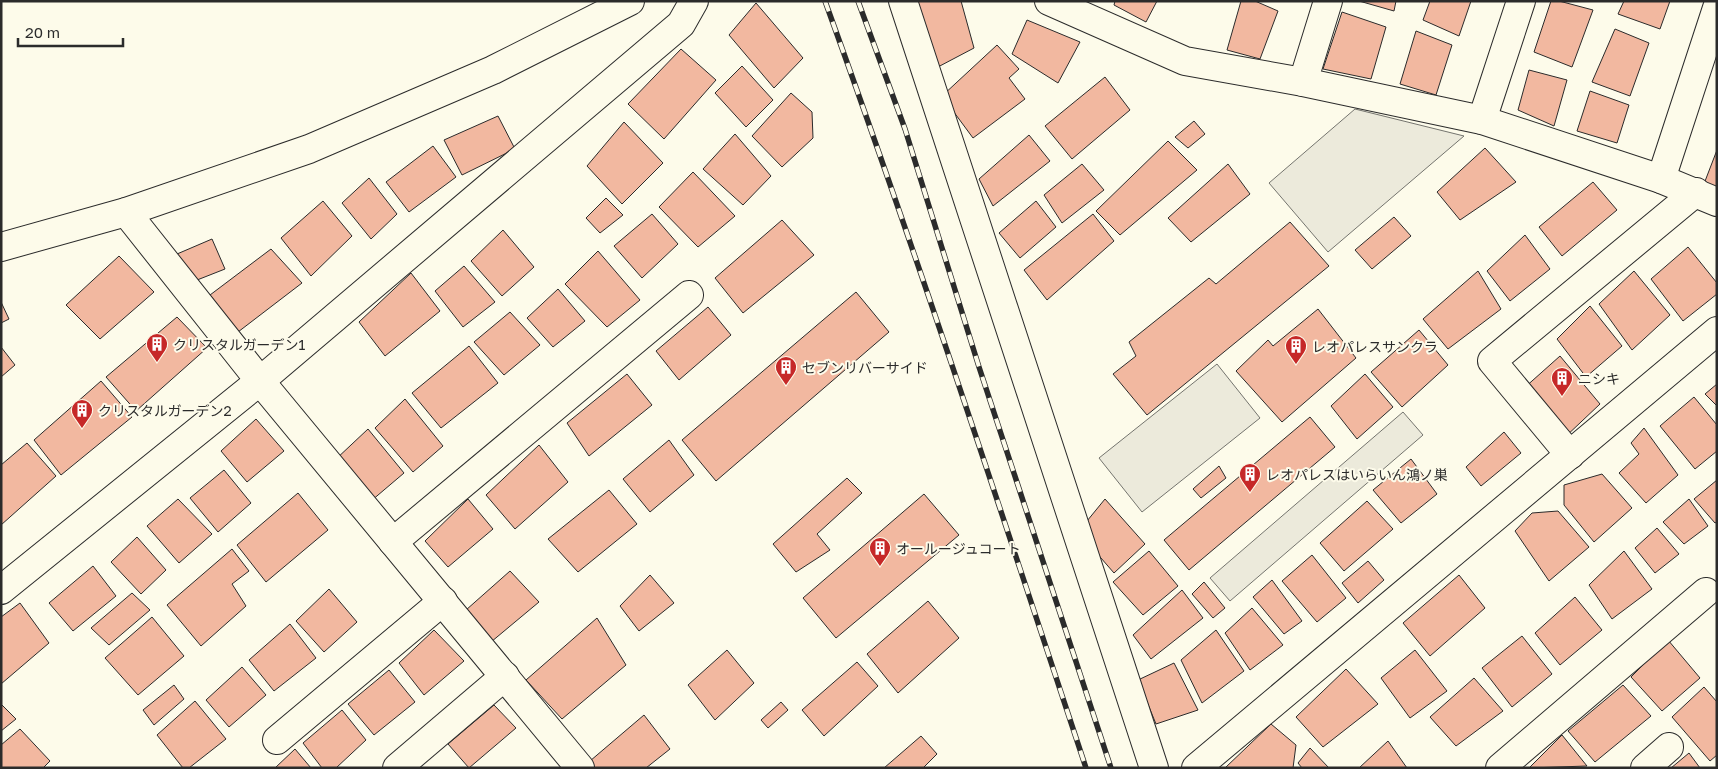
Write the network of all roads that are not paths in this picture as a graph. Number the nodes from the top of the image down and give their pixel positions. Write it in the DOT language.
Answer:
graph roads {
  1 [pos="630,1"];
  2 [pos="694,1"];
  3 [pos="903,1"];
  4 [pos="1049,1"];
  5 [pos="1328,1"];
  6 [pos="1521,1"];
  7 [pos="1717,8"];
  8 [pos="1303,82"];
  9 [pos="1482,120"];
  10 [pos="1661,179"];
  11 [pos="1706,197"];
  12 [pos="126,212"];
  13 [pos="1,247"];
  14 [pos="689,295"];
  15 [pos="1717,331"];
  16 [pos="260,381"];
  17 [pos="1570,455"];
  18 [pos="393,542"];
  19 [pos="1,590"];
  20 [pos="1713,592"];
  21 [pos="443,601"];
  22 [pos="505,676"];
  23 [pos="277,740"];
  24 [pos="1669,747"];
  25 [pos="397,768"];
  26 [pos="580,768"];
  27 [pos="1154,768"];
  28 [pos="1196,768"];
  29 [pos="1500,768"];
  30 [pos="1645,768"];
  1 -- 12 [label="street"];
  2 -- 16 [label="street"];
  3 -- 27 [label="street"];
  4 -- 8 [label="street"];
  5 -- 8 [label="street"];
  6 -- 9 [label="street"];
  7 -- 10 [label="street"];
  8 -- 9 [label="street"];
  9 -- 10 [label="street"];
  10 -- 11 [label="street"];
  11 -- 17 [label="street"];
  12 -- 13 [label="street"];
  12 -- 16 [label="street"];
  14 -- 18 [label="street"];
  15 -- 17 [label="street"];
  16 -- 18 [label="street"];
  16 -- 19 [label="street"];
  17 -- 28 [label="street"];
  18 -- 21 [label="street"];
  20 -- 29 [label="street"];
  21 -- 22 [label="street"];
  21 -- 23 [label="street"];
  22 -- 25 [label="street"];
  22 -- 26 [label="street"];
  24 -- 30 [label="street"];
}
